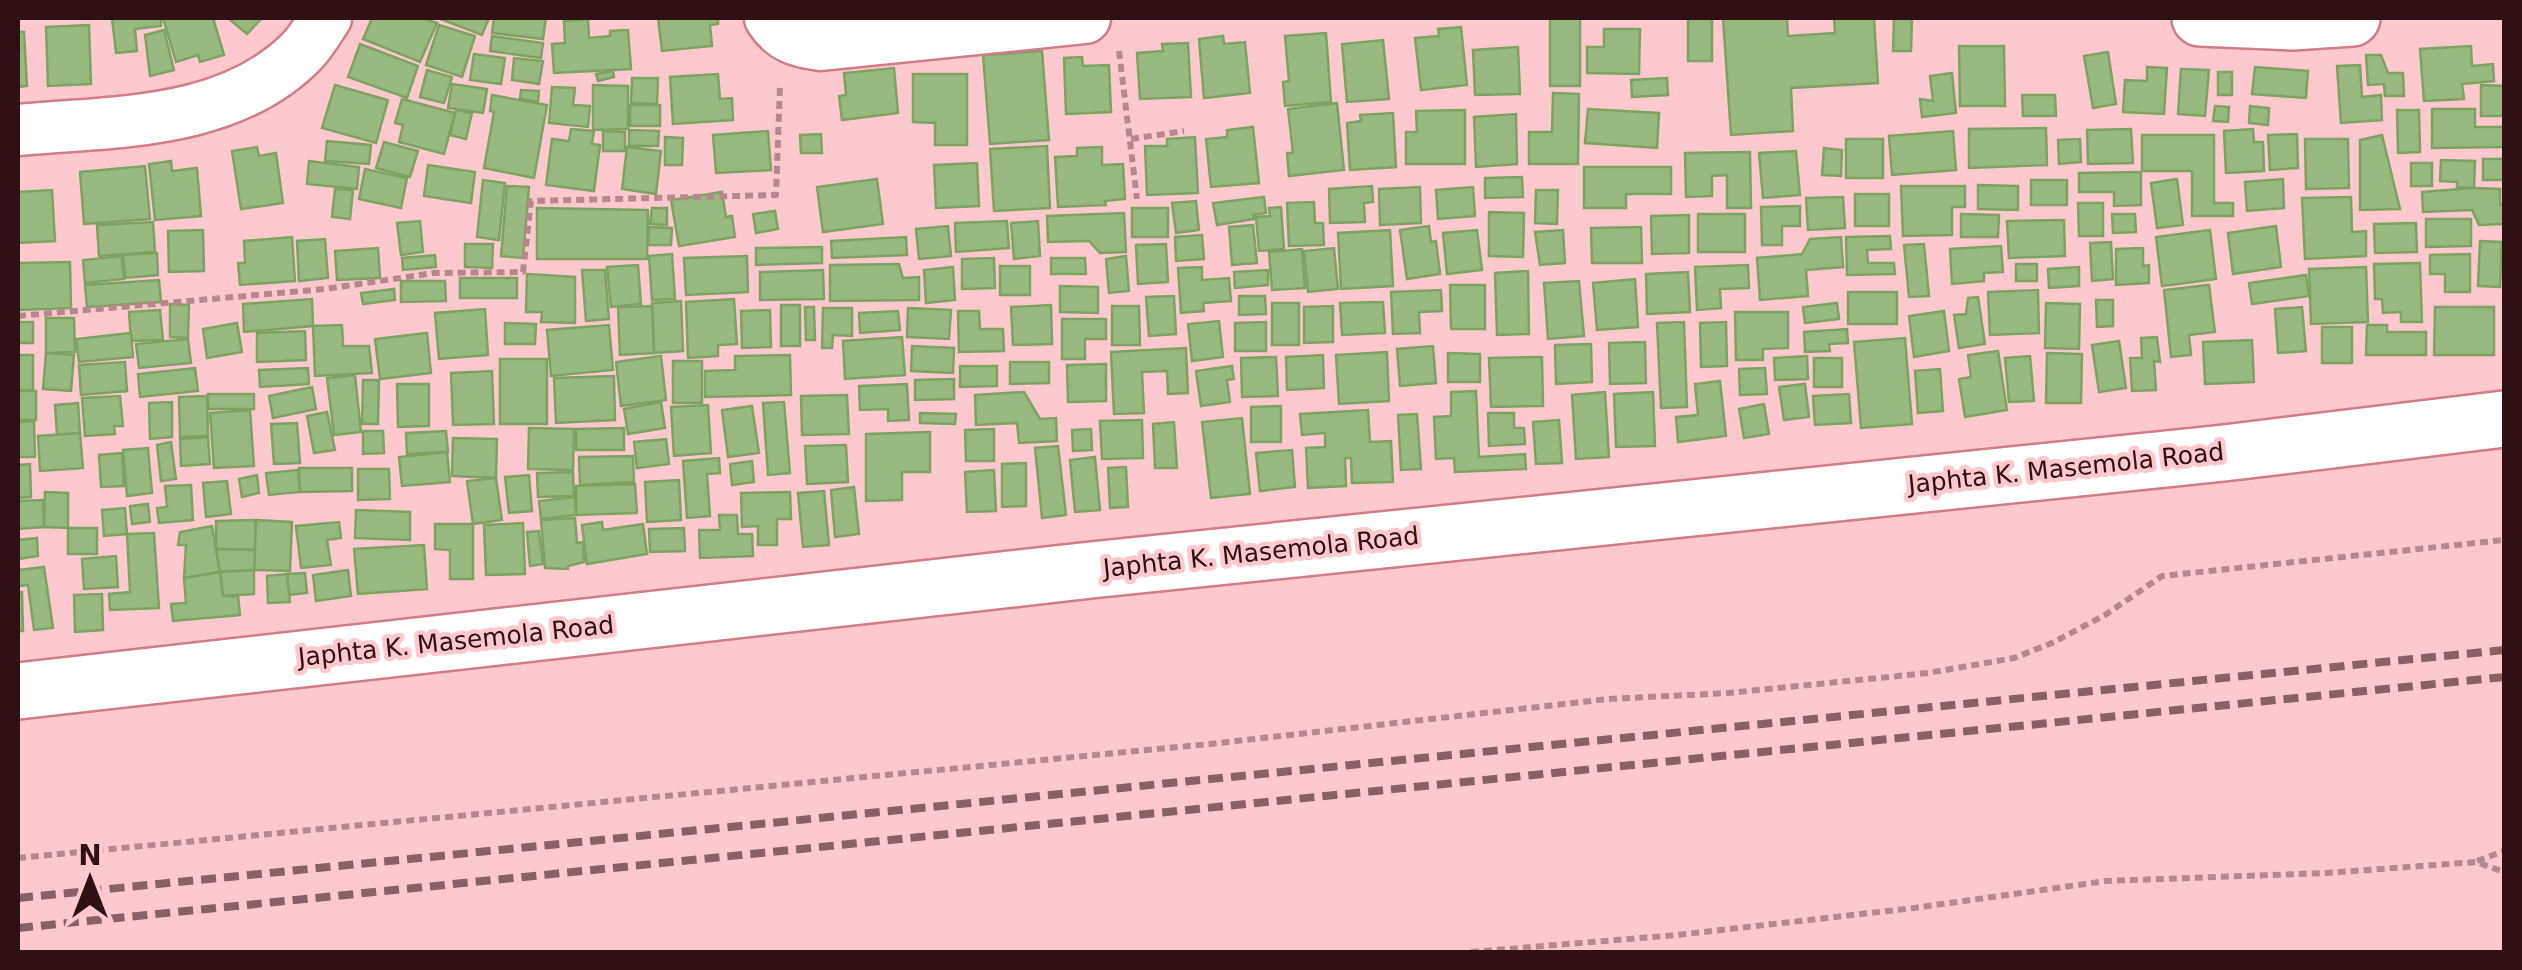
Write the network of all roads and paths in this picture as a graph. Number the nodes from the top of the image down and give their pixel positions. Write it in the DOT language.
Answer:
graph roads {
  1 [pos="326,18"];
  2 [pos="2200,18"];
  3 [pos="2352,18"];
  4 [pos="776,25"];
  5 [pos="1101,26"];
  6 [pos="18,130"];
  7 [pos="1184,131"];
  8 [pos="1131,138"];
  9 [pos="1137,199"];
  10 [pos="18,316"];
  11 [pos="2504,418"];
  12 [pos="2504,540"];
  13 [pos="18,691"];
  14 [pos="2504,851"];
  15 [pos="18,858"];
  16 [pos="2476,862"];
  17 [pos="2504,872"];
  18 [pos="1471,952"];
  1 -- 6 [label="street"];
  2 -- 3 [label="main road"];
  4 -- 5 [label="street"];
  4 -- 10 [label="path"];
  5 -- 8 [label="path"];
  7 -- 8 [label="path"];
  8 -- 9 [label="path"];
  11 -- 13 [label="main road, Japhta K. Masemola Road"];
  12 -- 15 [label="path"];
  14 -- 16 [label="path"];
  16 -- 17 [label="path"];
  16 -- 18 [label="path"];
}
